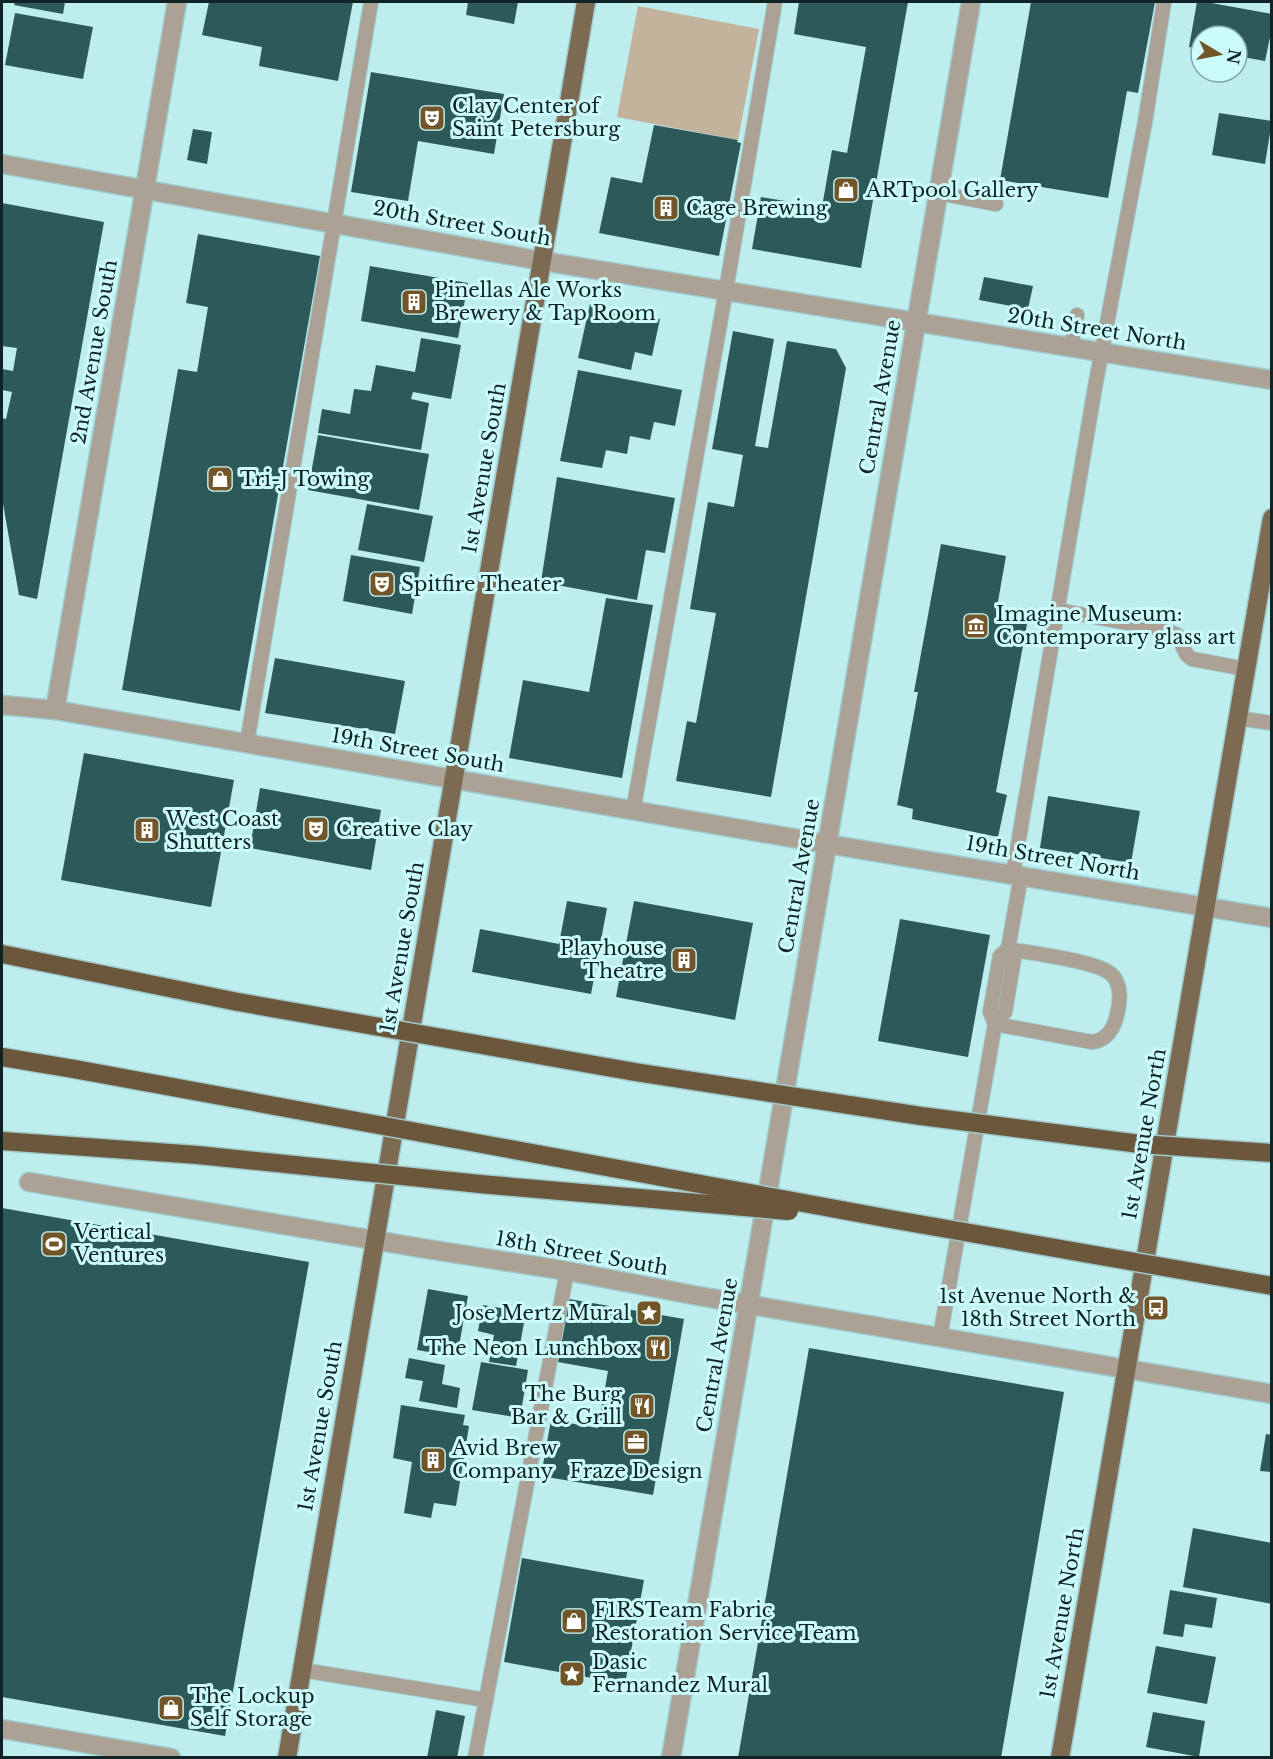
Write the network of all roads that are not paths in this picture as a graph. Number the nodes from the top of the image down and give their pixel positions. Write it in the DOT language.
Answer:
graph roads {
  1 [pos="177,2"];
  2 [pos="370,2"];
  3 [pos="586,2"];
  4 [pos="775,2"];
  5 [pos="971,2"];
  6 [pos="1164,2"];
  7 [pos="2,164"];
  8 [pos="145,189"];
  9 [pos="938,193"];
  10 [pos="996,204"];
  11 [pos="333,223"];
  12 [pos="542,261"];
  13 [pos="726,290"];
  14 [pos="1077,315"];
  15 [pos="916,321"];
  16 [pos="1071,347"];
  17 [pos="1101,352"];
  18 [pos="1272,380"];
  19 [pos="1272,518"];
  20 [pos="1268,565"];
  21 [pos="1058,610"];
  22 [pos="1246,669"];
  23 [pos="2,705"];
  24 [pos="55,710"];
  25 [pos="1238,718"];
  26 [pos="1272,723"];
  27 [pos="247,743"];
  28 [pos="453,779"];
  29 [pos="633,811"];
  30 [pos="827,844"];
  31 [pos="1017,875"];
  32 [pos="1205,907"];
  33 [pos="1272,918"];
  34 [pos="1008,949"];
  35 [pos="2,954"];
  36 [pos="2,966"];
  37 [pos="238,1002"];
  38 [pos="995,1024"];
  39 [pos="2,1057"];
  40 [pos="2,1141"];
  41 [pos="1272,1153"];
  42 [pos="29,1182"];
  43 [pos="896,1220"];
  44 [pos="375,1241"];
  45 [pos="567,1271"];
  46 [pos="1272,1286"];
  47 [pos="748,1305"];
  48 [pos="940,1337"];
  49 [pos="1126,1369"];
  50 [pos="1272,1394"];
  51 [pos="302,1670"];
  52 [pos="486,1700"];
  53 [pos="2,1729"];
  54 [pos="171,1758"];
  55 [pos="287,1758"];
  56 [pos="475,1758"];
  57 [pos="671,1758"];
  58 [pos="1060,1758"];
  1 -- 8 [label="street, 2nd Avenue South"];
  2 -- 11 [label="lane"];
  3 -- 12 [label="main road, 1st Avenue South"];
  4 -- 13 [label="lane"];
  5 -- 9 [label="street, Central Avenue"];
  6 -- 17 [label="lane"];
  7 -- 8 [label="street, 20th Street South"];
  8 -- 11 [label="street, 20th Street South"];
  8 -- 24 [label="street, 2nd Avenue South"];
  9 -- 10 [label="lane"];
  9 -- 15 [label="street, Central Avenue"];
  11 -- 12 [label="street, 20th Street South"];
  11 -- 27 [label="lane"];
  12 -- 13 [label="street, 20th Street South"];
  12 -- 28 [label="main road, 1st Avenue South"];
  13 -- 15 [label="street, 20th Street South"];
  13 -- 29 [label="lane"];
  14 -- 16 [label="lane"];
  15 -- 16 [label="street, 20th Street North"];
  15 -- 30 [label="street, Central Avenue"];
  16 -- 17 [label="street, 20th Street North"];
  17 -- 18 [label="street, 20th Street North"];
  17 -- 21 [label="lane"];
  19 -- 20 [label="main road, 1st Avenue North"];
  20 -- 22 [label="main road, 1st Avenue North"];
  21 -- 22 [label="lane"];
  21 -- 31 [label="lane"];
  22 -- 25 [label="main road, 1st Avenue North"];
  23 -- 24 [label="street, 19th Street South"];
  24 -- 27 [label="street, 19th Street South"];
  25 -- 26 [label="lane"];
  25 -- 32 [label="main road, 1st Avenue North"];
  27 -- 28 [label="street, 19th Street South"];
  28 -- 29 [label="street, 19th Street South"];
  28 -- 44 [label="main road, 1st Avenue South"];
  29 -- 30 [label="street, 19th Street South"];
  30 -- 31 [label="street, 19th Street North"];
  30 -- 47 [label="street, Central Avenue"];
  31 -- 32 [label="street, 19th Street North"];
  31 -- 34 [label="lane"];
  32 -- 33 [label="street, 19th Street North"];
  32 -- 49 [label="main road, 1st Avenue North"];
  34 -- 38 [label="lane"];
  34 -- 38 [label="lane"];
  35 -- 37 [label="highway"];
  36 -- 37 [label="highway"];
  37 -- 41 [label="highway, bridge"];
  38 -- 48 [label="lane"];
  39 -- 43 [label="highway, bridge"];
  40 -- 43 [label="highway, bridge"];
  42 -- 44 [label="street, 18th Street South"];
  43 -- 46 [label="highway, bridge"];
  44 -- 45 [label="street, 18th Street South"];
  44 -- 51 [label="main road, 1st Avenue South"];
  45 -- 47 [label="street, 18th Street South"];
  45 -- 52 [label="lane"];
  47 -- 48 [label="street, 18th Street South"];
  47 -- 57 [label="street, Central Avenue"];
  48 -- 49 [label="street, 18th Street South"];
  49 -- 50 [label="street, 18th Street South"];
  49 -- 58 [label="main road, 1st Avenue North"];
  51 -- 52 [label="lane"];
  51 -- 55 [label="main road, 1st Avenue South"];
  52 -- 56 [label="lane"];
  53 -- 54 [label="street"];
}
